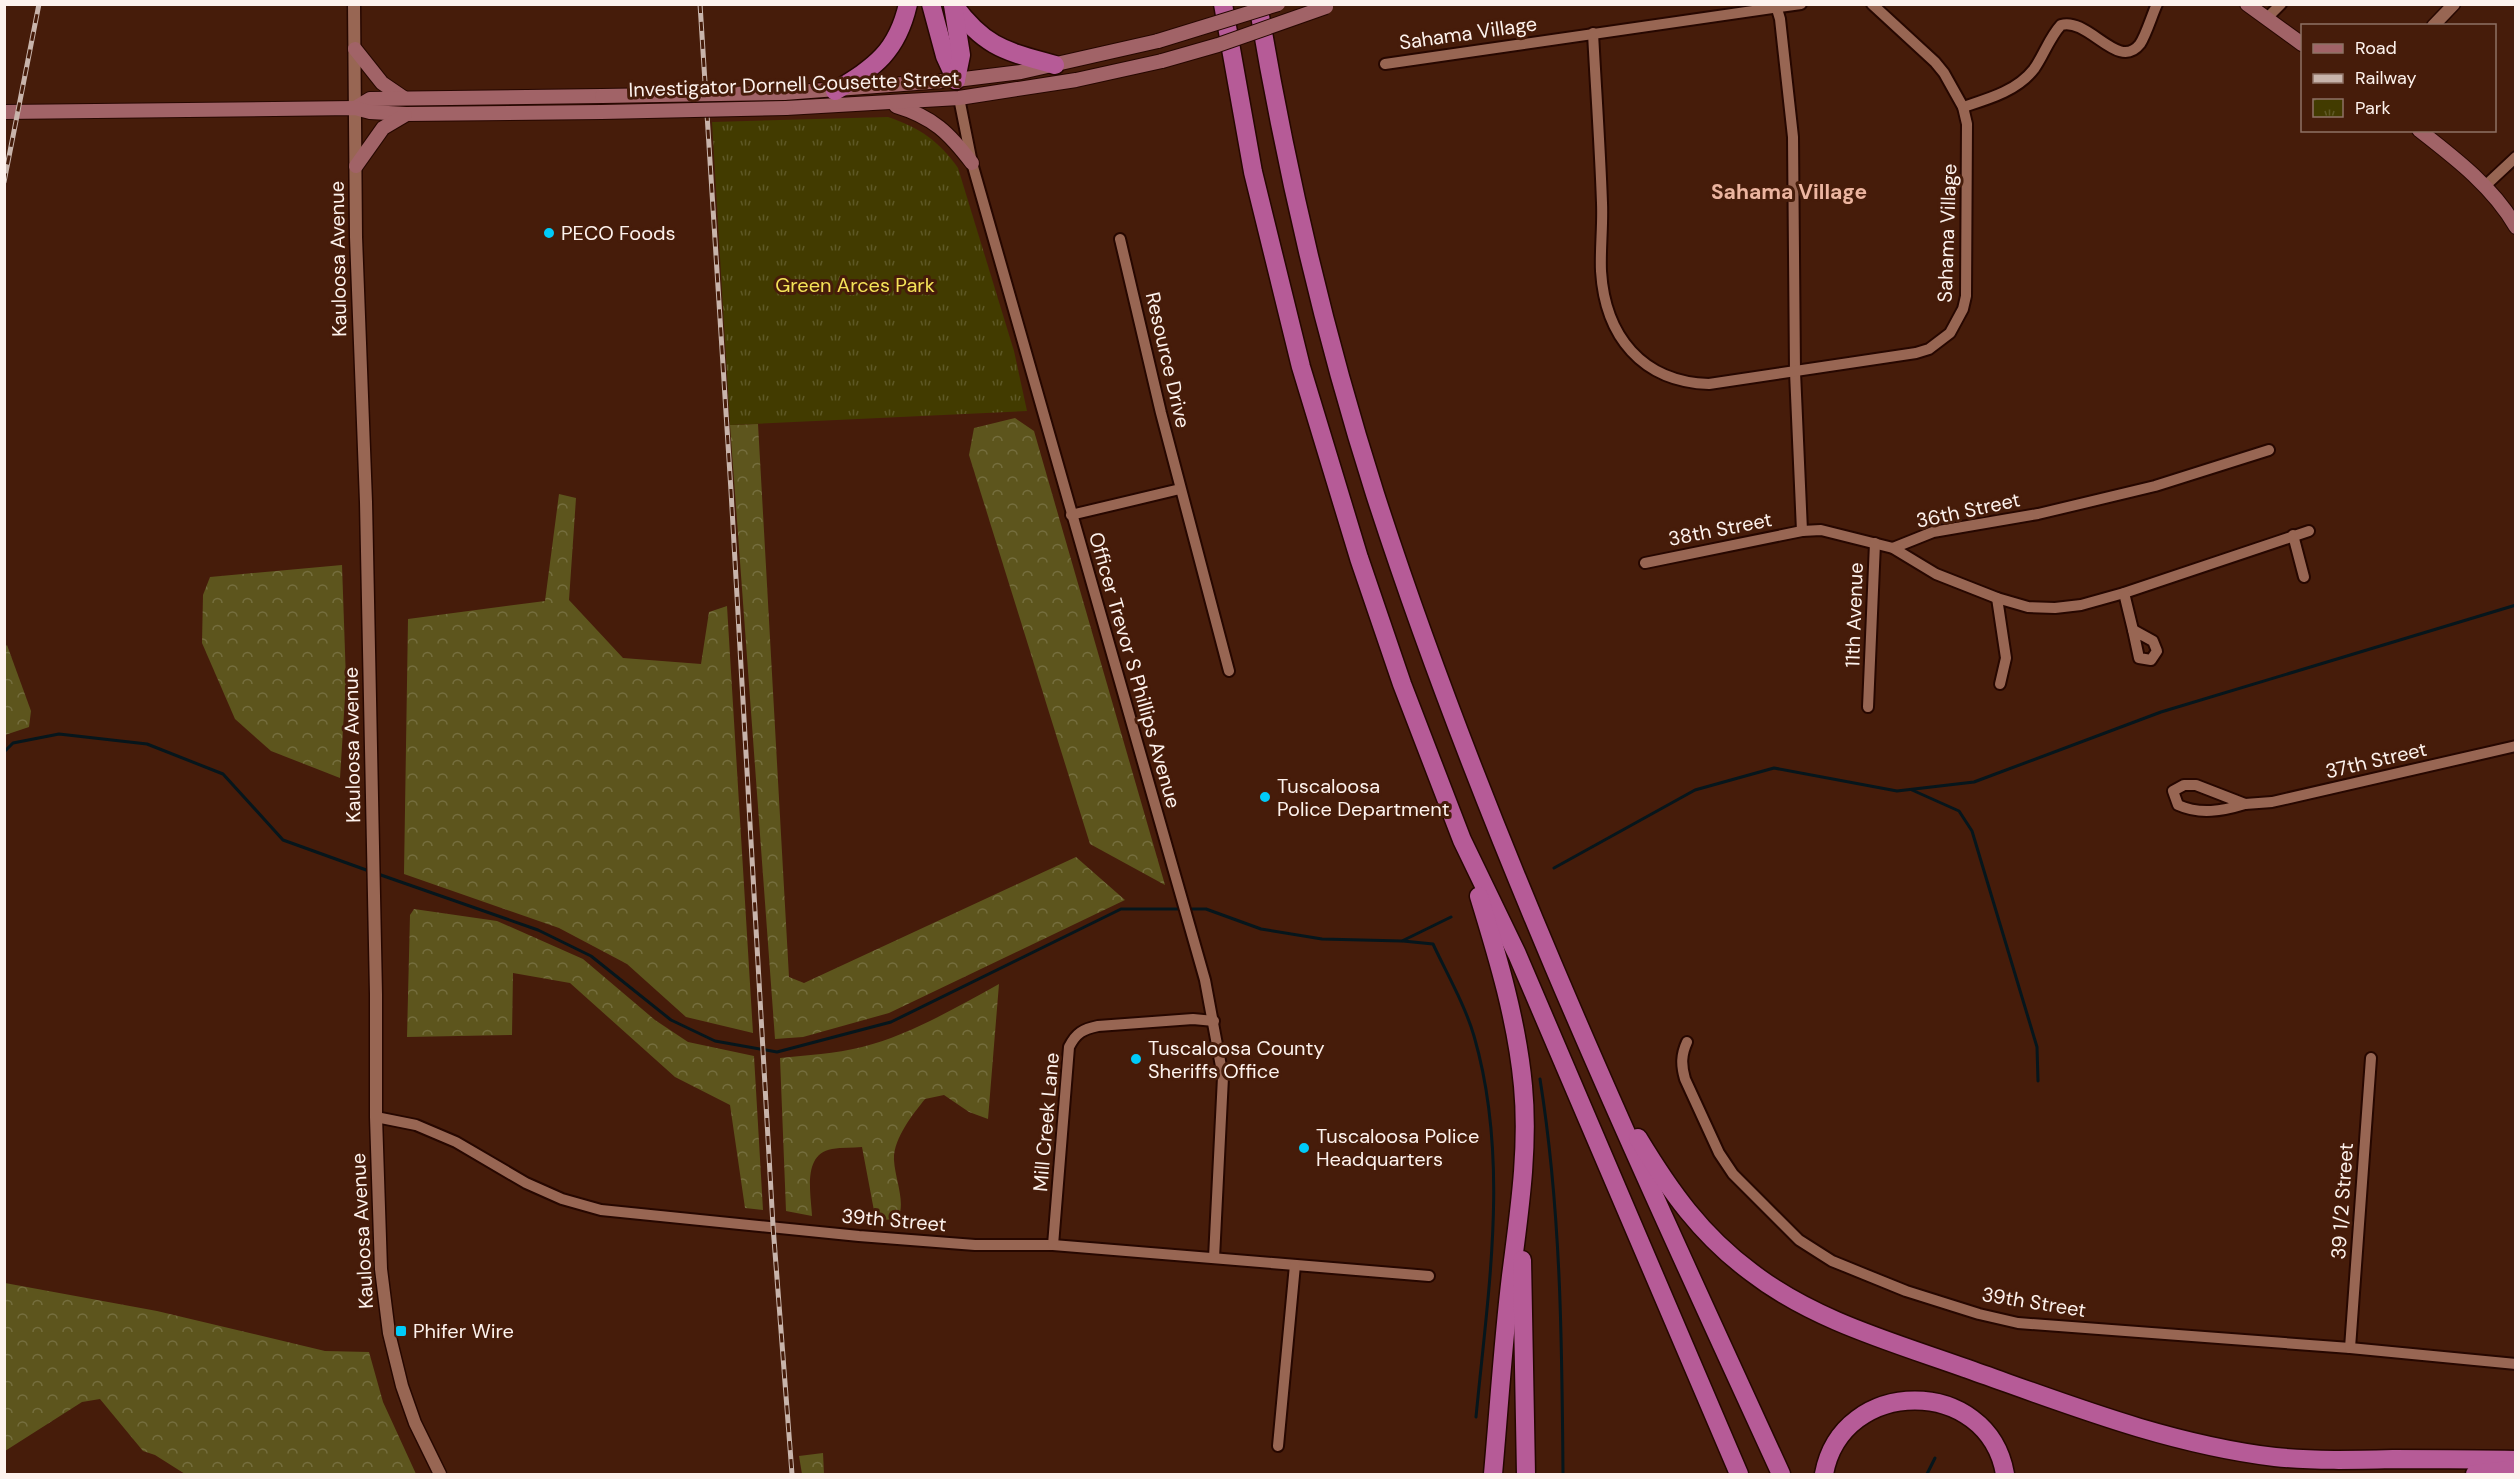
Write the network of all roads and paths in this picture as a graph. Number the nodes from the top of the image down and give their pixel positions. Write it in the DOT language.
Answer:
graph roads {
  1 [pos="354,4"];
  2 [pos="908,4"];
  3 [pos="931,4"];
  4 [pos="953,4"];
  5 [pos="1223,4"];
  6 [pos="1258,4"];
  7 [pos="1278,4"];
  8 [pos="1801,4"];
  9 [pos="1872,4"];
  10 [pos="2157,4"];
  11 [pos="2247,4"];
  12 [pos="2281,4"];
  13 [pos="2454,4"];
  14 [pos="1328,6"];
  15 [pos="1774,7"];
  16 [pos="1730,9"];
  17 [pos="2266,18"];
  18 [pos="2435,24"];
  19 [pos="1593,33"];
  20 [pos="2301,43"];
  21 [pos="355,49"];
  22 [pos="1385,64"];
  23 [pos="1055,65"];
  24 [pos="956,80"];
  25 [pos="835,91"];
  26 [pos="404,98"];
  27 [pos="959,98"];
  28 [pos="885,103"];
  29 [pos="1963,107"];
  30 [pos="355,108"];
  31 [pos="4,112"];
  32 [pos="406,114"];
  33 [pos="2422,132"];
  34 [pos="2516,157"];
  35 [pos="972,163"];
  36 [pos="356,166"];
  37 [pos="2485,186"];
  38 [pos="2516,227"];
  39 [pos="1120,239"];
  40 [pos="1795,372"];
  41 [pos="2268,450"];
  42 [pos="1180,489"];
  43 [pos="1071,514"];
  44 [pos="1802,531"];
  45 [pos="2309,531"];
  46 [pos="2293,535"];
  47 [pos="1875,543"];
  48 [pos="1893,548"];
  49 [pos="1645,563"];
  50 [pos="2304,577"];
  51 [pos="2124,593"];
  52 [pos="1997,598"];
  53 [pos="2133,630"];
  54 [pos="1229,671"];
  55 [pos="2000,684"];
  56 [pos="1868,707"];
  57 [pos="2516,746"];
  58 [pos="2245,804"];
  59 [pos="1462,840"];
  60 [pos="1214,1021"];
  61 [pos="1688,1042"];
  62 [pos="2371,1058"];
  63 [pos="1605,1083"];
  64 [pos="376,1117"];
  65 [pos="1520,1219"];
  66 [pos="1053,1245"];
  67 [pos="1214,1258"];
  68 [pos="1295,1264"];
  69 [pos="1429,1276"];
  70 [pos="2350,1348"];
  71 [pos="2516,1364"];
  72 [pos="1278,1446"];
  73 [pos="2516,1460"];
  74 [pos="2516,1469"];
  75 [pos="440,1474"];
  76 [pos="1493,1474"];
  77 [pos="1526,1474"];
  78 [pos="1739,1474"];
  79 [pos="1782,1474"];
  80 [pos="1824,1474"];
  81 [pos="2005,1474"];
  82 [pos="2475,1474"];
  1 -- 21 [label="street, Kauloosa Avenue"];
  2 -- 25 [label="highway"];
  3 -- 24 [label="highway"];
  4 -- 23 [label="highway"];
  4 -- 24 [label="highway"];
  5 -- 59 [label="highway"];
  6 -- 63 [label="highway"];
  7 -- 23 [label="main road, Investigator Dornell Cousette Street, bridge"];
  8 -- 15 [label="street, Sahama Village"];
  9 -- 29 [label="street, Sahama Village"];
  10 -- 29 [label="street"];
  11 -- 17 [label="main road"];
  12 -- 17 [label="street"];
  13 -- 18 [label="street"];
  14 -- 27 [label="main road, Investigator Dornell Cousette Street, bridge"];
  15 -- 16 [label="street, Sahama Village"];
  15 -- 40 [label="street"];
  16 -- 19 [label="street, Sahama Village"];
  17 -- 20 [label="main road"];
  19 -- 22 [label="street, Sahama Village"];
  19 -- 40 [label="street, Sahama Village"];
  21 -- 26 [label="main road"];
  21 -- 30 [label="street, Kauloosa Avenue"];
  23 -- 24 [label="main road, Investigator Dornell Cousette Street"];
  24 -- 25 [label="main road, Investigator Dornell Cousette Street"];
  24 -- 27 [label="main road"];
  25 -- 26 [label="main road, Investigator Dornell Cousette Street, bridge"];
  26 -- 30 [label="main road, Investigator Dornell Cousette Street"];
  27 -- 28 [label="main road, Investigator Dornell Cousette Street"];
  27 -- 35 [label="street, Officer Trevor S Phillips Avenue"];
  28 -- 32 [label="main road, Investigator Dornell Cousette Street, bridge"];
  28 -- 35 [label="main road"];
  29 -- 40 [label="street, Sahama Village"];
  30 -- 31 [label="main road, Investigator Dornell Cousette Street"];
  30 -- 32 [label="main road, Investigator Dornell Cousette Street"];
  30 -- 36 [label="street, Kauloosa Avenue"];
  32 -- 36 [label="main road"];
  33 -- 37 [label="main road"];
  34 -- 37 [label="street"];
  35 -- 43 [label="street, Officer Trevor S Phillips Avenue"];
  36 -- 64 [label="street, Kauloosa Avenue"];
  37 -- 38 [label="main road"];
  39 -- 42 [label="street, Resource Drive"];
  40 -- 44 [label="street"];
  41 -- 48 [label="street, 36th Street"];
  42 -- 43 [label="street"];
  42 -- 54 [label="street, Resource Drive"];
  43 -- 60 [label="street, Officer Trevor S Phillips Avenue"];
  44 -- 47 [label="street, 11th Avenue"];
  44 -- 49 [label="street, 38th Street"];
  45 -- 46 [label="street, 36th Street"];
  46 -- 50 [label="street"];
  46 -- 51 [label="street, 36th Street"];
  47 -- 48 [label="street"];
  47 -- 56 [label="street, 11th Avenue"];
  48 -- 52 [label="street, 36th Street"];
  51 -- 52 [label="street, 36th Street"];
  51 -- 53 [label="street"];
  52 -- 55 [label="street"];
  57 -- 58 [label="street, 37th Street"];
  58 -- 58 [label="street, 37th Street"];
  59 -- 65 [label="highway"];
  59 -- 78 [label="highway"];
  60 -- 66 [label="street, Mill Creek Lane"];
  60 -- 67 [label="street, Officer Trevor S Phillips Avenue"];
  61 -- 70 [label="street, 39th Street"];
  62 -- 70 [label="street, 39 1/2 Street"];
  63 -- 73 [label="highway"];
  63 -- 79 [label="highway"];
  64 -- 66 [label="street, 39th Street"];
  64 -- 75 [label="street, Kauloosa Avenue"];
  65 -- 76 [label="highway"];
  65 -- 77 [label="highway"];
  66 -- 67 [label="street, 39th Street"];
  67 -- 68 [label="street, 39th Street"];
  68 -- 69 [label="street, 39th Street"];
  68 -- 72 [label="street"];
  70 -- 71 [label="street, 39th Street"];
  74 -- 82 [label="highway"];
  80 -- 81 [label="highway"];
}
